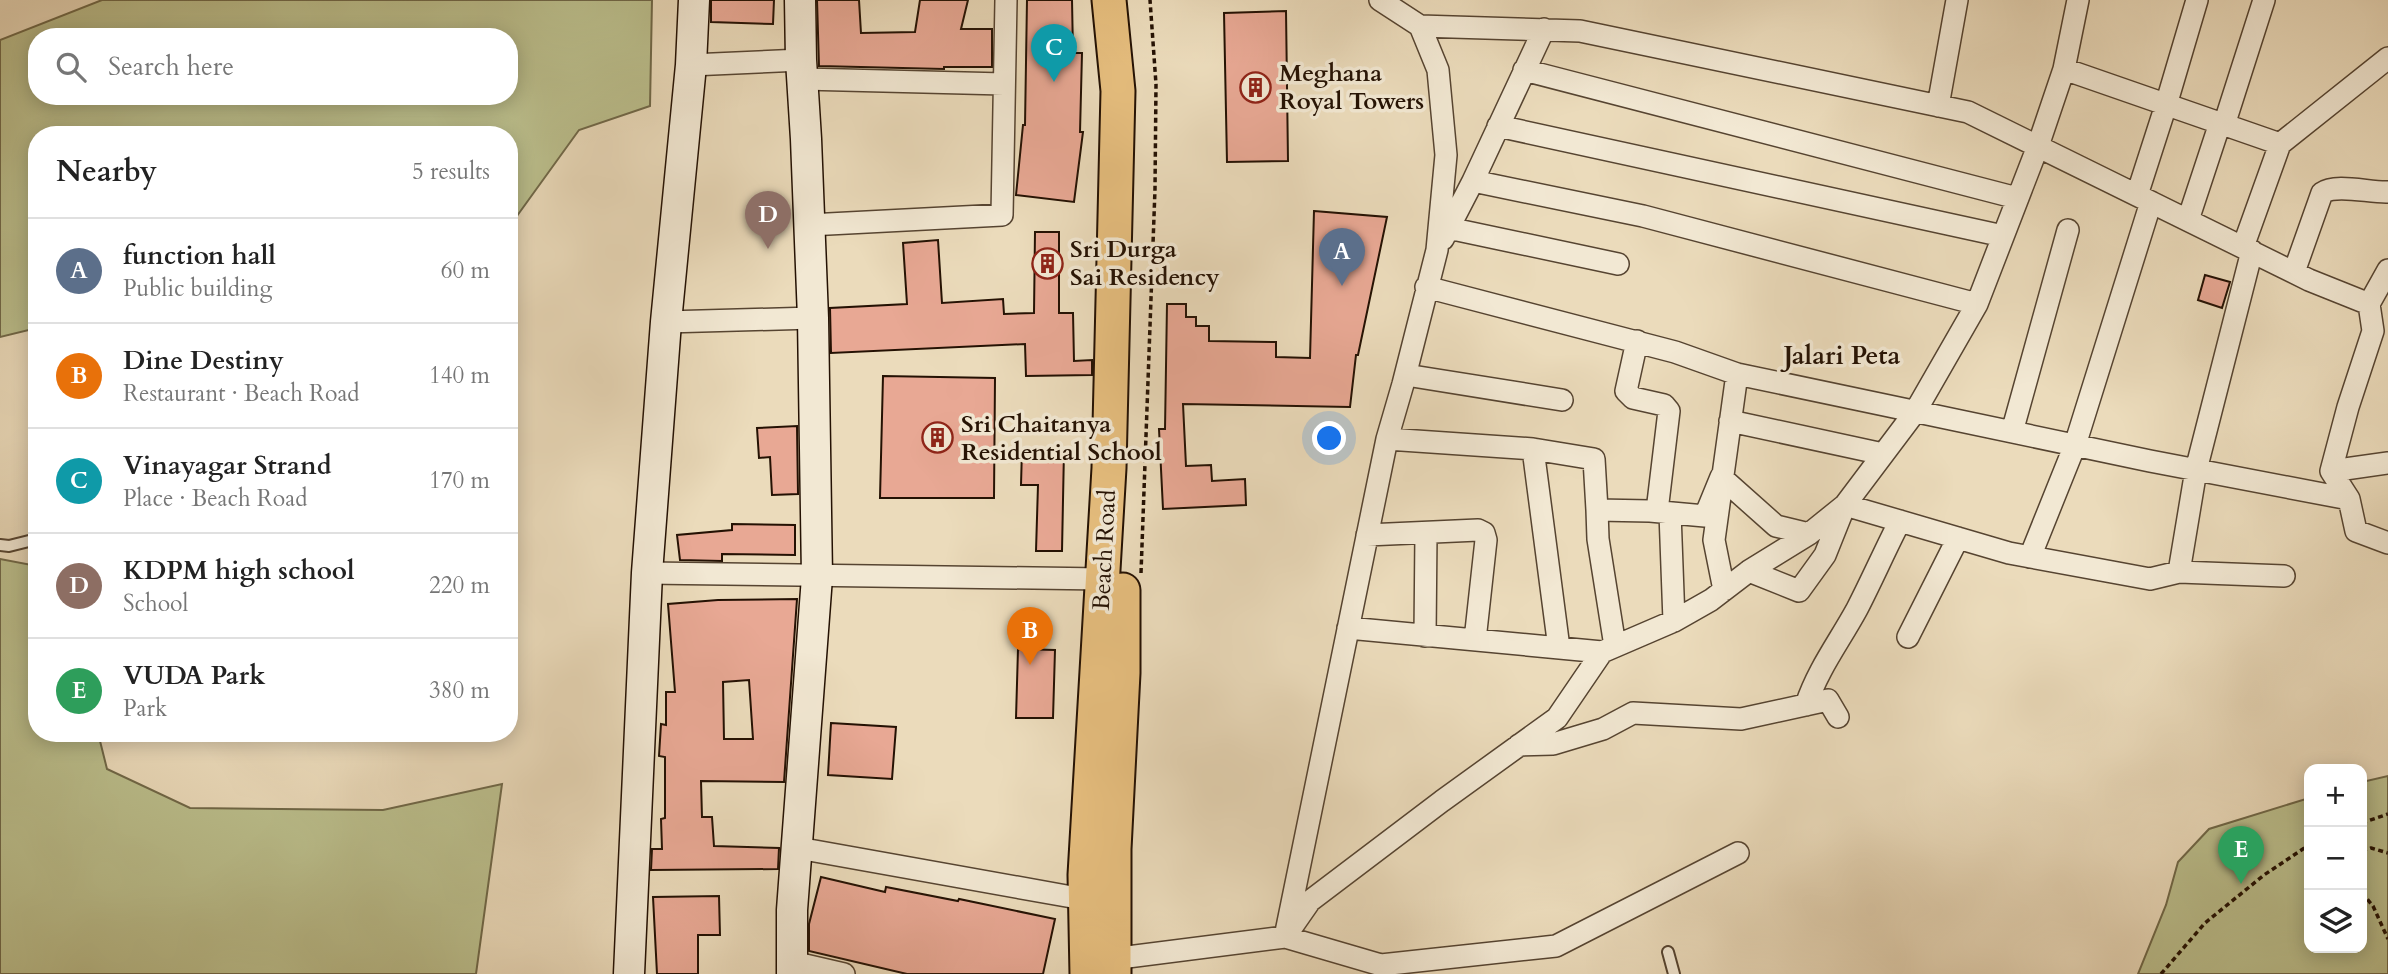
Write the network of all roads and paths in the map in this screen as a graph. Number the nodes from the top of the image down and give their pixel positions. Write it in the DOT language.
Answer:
graph roads {
  1 [pos="695,0"];
  2 [pos="800,0"];
  3 [pos="1006,0"];
  4 [pos="1109,0"];
  5 [pos="1132,0"];
  6 [pos="1150,0"];
  7 [pos="1380,0"];
  8 [pos="1957,0"];
  9 [pos="2078,0"];
  10 [pos="2197,0"];
  11 [pos="2264,0"];
  12 [pos="1420,26"];
  13 [pos="1544,29"];
  14 [pos="2388,58"];
  15 [pos="691,65"];
  16 [pos="802,69"];
  17 [pos="2064,69"];
  18 [pos="1524,70"];
  19 [pos="1004,84"];
  20 [pos="2166,105"];
  21 [pos="1938,106"];
  22 [pos="2222,124"];
  23 [pos="1498,126"];
  24 [pos="2280,144"];
  25 [pos="2038,146"];
  26 [pos="1473,181"];
  27 [pos="2388,192"];
  28 [pos="2017,198"];
  29 [pos="2144,199"];
  30 [pos="2188,220"];
  31 [pos="809,225"];
  32 [pos="1448,228"];
  33 [pos="2068,230"];
  34 [pos="2003,236"];
  35 [pos="2247,249"];
  36 [pos="1437,250"];
  37 [pos="1618,264"];
  38 [pos="2388,270"];
  39 [pos="2294,272"];
  40 [pos="1426,288"];
  41 [pos="1977,304"];
  42 [pos="2369,304"];
  43 [pos="813,318"];
  44 [pos="666,321"];
  45 [pos="1637,341"];
  46 [pos="1737,374"];
  47 [pos="1405,375"];
  48 [pos="1562,400"];
  49 [pos="1915,412"];
  50 [pos="1730,421"];
  51 [pos="2012,432"];
  52 [pos="1387,439"];
  53 [pos="2075,445"];
  54 [pos="1533,449"];
  55 [pos="1883,454"];
  56 [pos="2388,463"];
  57 [pos="2196,470"];
  58 [pos="2331,471"];
  59 [pos="1721,477"];
  60 [pos="2349,499"];
  61 [pos="1845,505"];
  62 [pos="1597,510"];
  63 [pos="1664,512"];
  64 [pos="1900,521"];
  65 [pos="1426,533"];
  66 [pos="1809,534"];
  67 [pos="1367,536"];
  68 [pos="1958,538"];
  69 [pos="28,541"];
  70 [pos="2388,543"];
  71 [pos="0,545"];
  72 [pos="2030,557"];
  73 [pos="1749,571"];
  74 [pos="2179,572"];
  75 [pos="647,573"];
  76 [pos="2284,576"];
  77 [pos="817,577"];
  78 [pos="1102,579"];
  79 [pos="1140,581"];
  80 [pos="1724,590"];
  81 [pos="1674,621"];
  82 [pos="1348,628"];
  83 [pos="1425,636"];
  84 [pos="1908,637"];
  85 [pos="1475,640"];
  86 [pos="1559,648"];
  87 [pos="1609,649"];
  88 [pos="1806,705"];
  89 [pos="1838,717"];
  90 [pos="1518,745"];
  91 [pos="2388,814"];
  92 [pos="2367,821"];
  93 [pos="798,848"];
  94 [pos="2304,848"];
  95 [pos="2367,849"];
  96 [pos="1738,853"];
  97 [pos="2388,853"];
  98 [pos="1072,897"];
  99 [pos="2367,899"];
  100 [pos="1285,937"];
  101 [pos="2388,939"];
  102 [pos="1668,952"];
  103 [pos="1101,967"];
  104 [pos="792,968"];
  105 [pos="629,974"];
  106 [pos="844,974"];
  107 [pos="1674,974"];
  108 [pos="2161,974"];
  1 -- 15 [label="street"];
  2 -- 16 [label="street"];
  3 -- 19 [label="street"];
  4 -- 78 [label="main road, Beach Road"];
  5 -- 103 [label="main road, Beach Road"];
  6 -- 79 [label="path"];
  7 -- 12 [label="street"];
  8 -- 21 [label="street"];
  9 -- 17 [label="street"];
  10 -- 20 [label="street"];
  11 -- 22 [label="street"];
  12 -- 13 [label="street"];
  12 -- 36 [label="street"];
  13 -- 18 [label="street"];
  13 -- 21 [label="street"];
  14 -- 24 [label="street"];
  15 -- 16 [label="street"];
  15 -- 44 [label="street"];
  16 -- 19 [label="street"];
  16 -- 31 [label="street"];
  17 -- 20 [label="street"];
  17 -- 25 [label="street"];
  18 -- 23 [label="street"];
  18 -- 28 [label="street"];
  19 -- 31 [label="street"];
  20 -- 22 [label="street"];
  20 -- 29 [label="street"];
  21 -- 25 [label="street"];
  22 -- 24 [label="street"];
  22 -- 30 [label="street"];
  23 -- 26 [label="street"];
  23 -- 34 [label="street"];
  24 -- 35 [label="street"];
  25 -- 28 [label="street"];
  25 -- 29 [label="street"];
  26 -- 32 [label="street"];
  26 -- 41 [label="street"];
  27 -- 39 [label="street"];
  28 -- 34 [label="street"];
  29 -- 30 [label="street"];
  29 -- 53 [label="street"];
  30 -- 35 [label="street"];
  31 -- 43 [label="street"];
  32 -- 36 [label="street"];
  32 -- 37 [label="street"];
  33 -- 51 [label="street"];
  34 -- 41 [label="street"];
  35 -- 39 [label="street"];
  35 -- 57 [label="street"];
  36 -- 40 [label="street"];
  38 -- 42 [label="street"];
  39 -- 42 [label="street"];
  40 -- 45 [label="street"];
  40 -- 47 [label="street"];
  41 -- 49 [label="street"];
  42 -- 58 [label="street"];
  43 -- 44 [label="street"];
  43 -- 77 [label="street"];
  44 -- 75 [label="street"];
  45 -- 46 [label="street"];
  45 -- 63 [label="street"];
  46 -- 49 [label="street"];
  46 -- 50 [label="street"];
  47 -- 48 [label="street"];
  47 -- 52 [label="street"];
  49 -- 51 [label="street"];
  49 -- 55 [label="street"];
  50 -- 55 [label="street"];
  50 -- 59 [label="street"];
  51 -- 53 [label="street"];
  52 -- 54 [label="street"];
  52 -- 67 [label="street"];
  53 -- 57 [label="street"];
  53 -- 72 [label="street"];
  54 -- 62 [label="street"];
  54 -- 86 [label="street"];
  55 -- 61 [label="street"];
  56 -- 58 [label="street"];
  57 -- 60 [label="street"];
  57 -- 74 [label="street"];
  58 -- 60 [label="street"];
  59 -- 63 [label="street"];
  59 -- 66 [label="street"];
  59 -- 80 [label="street"];
  60 -- 70 [label="street"];
  61 -- 64 [label="street"];
  61 -- 66 [label="street"];
  61 -- 73 [label="street"];
  62 -- 63 [label="street"];
  62 -- 87 [label="street"];
  63 -- 81 [label="street"];
  64 -- 68 [label="street"];
  64 -- 88 [label="street"];
  65 -- 67 [label="street"];
  65 -- 83 [label="street"];
  65 -- 85 [label="street"];
  66 -- 73 [label="street"];
  67 -- 82 [label="street"];
  68 -- 72 [label="street"];
  68 -- 84 [label="street"];
  69 -- 71 [label="lane"];
  72 -- 74 [label="street"];
  73 -- 80 [label="street"];
  74 -- 76 [label="street"];
  75 -- 77 [label="street"];
  75 -- 105 [label="street"];
  77 -- 78 [label="street"];
  77 -- 93 [label="street"];
  78 -- 103 [label="main road, Beach Road"];
  80 -- 81 [label="street"];
  81 -- 87 [label="street"];
  82 -- 83 [label="street"];
  82 -- 100 [label="street"];
  83 -- 85 [label="street"];
  85 -- 86 [label="street"];
  86 -- 87 [label="street"];
  87 -- 90 [label="street"];
  88 -- 89 [label="street"];
  88 -- 90 [label="street"];
  90 -- 100 [label="street"];
  91 -- 92 [label="path"];
  93 -- 98 [label="street"];
  93 -- 104 [label="street"];
  94 -- 108 [label="path"];
  95 -- 97 [label="path"];
  96 -- 100 [label="street"];
  99 -- 101 [label="path"];
  100 -- 103 [label="street"];
  102 -- 107 [label="lane"];
  104 -- 106 [label="street"];
}
